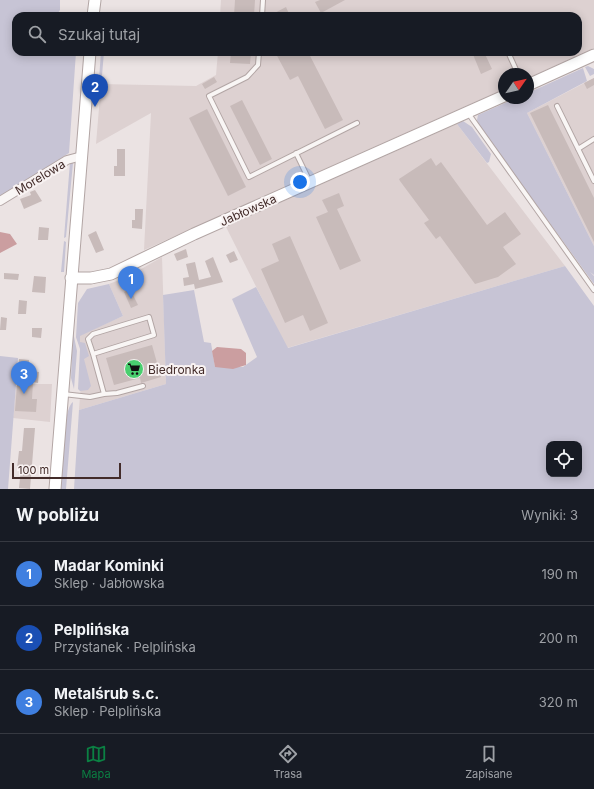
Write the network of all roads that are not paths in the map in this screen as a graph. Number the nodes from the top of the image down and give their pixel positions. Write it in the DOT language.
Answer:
graph roads {
  1 [pos="263,0"];
  2 [pos="95,1"];
  3 [pos="94,12"];
  4 [pos="262,12"];
  5 [pos="90,56"];
  6 [pos="259,56"];
  7 [pos="510,56"];
  8 [pos="594,56"];
  9 [pos="515,68"];
  10 [pos="534,81"];
  11 [pos="498,99"];
  12 [pos="557,106"];
  13 [pos="467,112"];
  14 [pos="357,123"];
  15 [pos="594,139"];
  16 [pos="578,149"];
  17 [pos="296,154"];
  18 [pos="82,156"];
  19 [pos="594,181"];
  20 [pos="310,182"];
  21 [pos="0,201"];
  22 [pos="71,278"];
  23 [pos="594,290"];
  24 [pos="93,354"];
  25 [pos="143,386"];
  26 [pos="62,393"];
  27 [pos="104,394"];
  28 [pos="55,489"];
  1 -- 4 [label="lane"];
  2 -- 3 [label="main road"];
  5 -- 18 [label="main road"];
  6 -- 17 [label="lane"];
  7 -- 9 [label="lane"];
  8 -- 10 [label="main road"];
  11 -- 13 [label="main road, Jabłowska"];
  12 -- 16 [label="lane"];
  13 -- 20 [label="main road, Jabłowska"];
  13 -- 23 [label="lane"];
  14 -- 17 [label="lane"];
  15 -- 16 [label="lane"];
  16 -- 19 [label="lane"];
  17 -- 20 [label="lane"];
  18 -- 21 [label="street, Morelowa"];
  18 -- 22 [label="main road"];
  20 -- 22 [label="main road, Jabłowska"];
  22 -- 26 [label="main road"];
  24 -- 24 [label="lane"];
  24 -- 27 [label="lane"];
  25 -- 27 [label="lane"];
  26 -- 27 [label="lane"];
  26 -- 28 [label="main road"];
}
